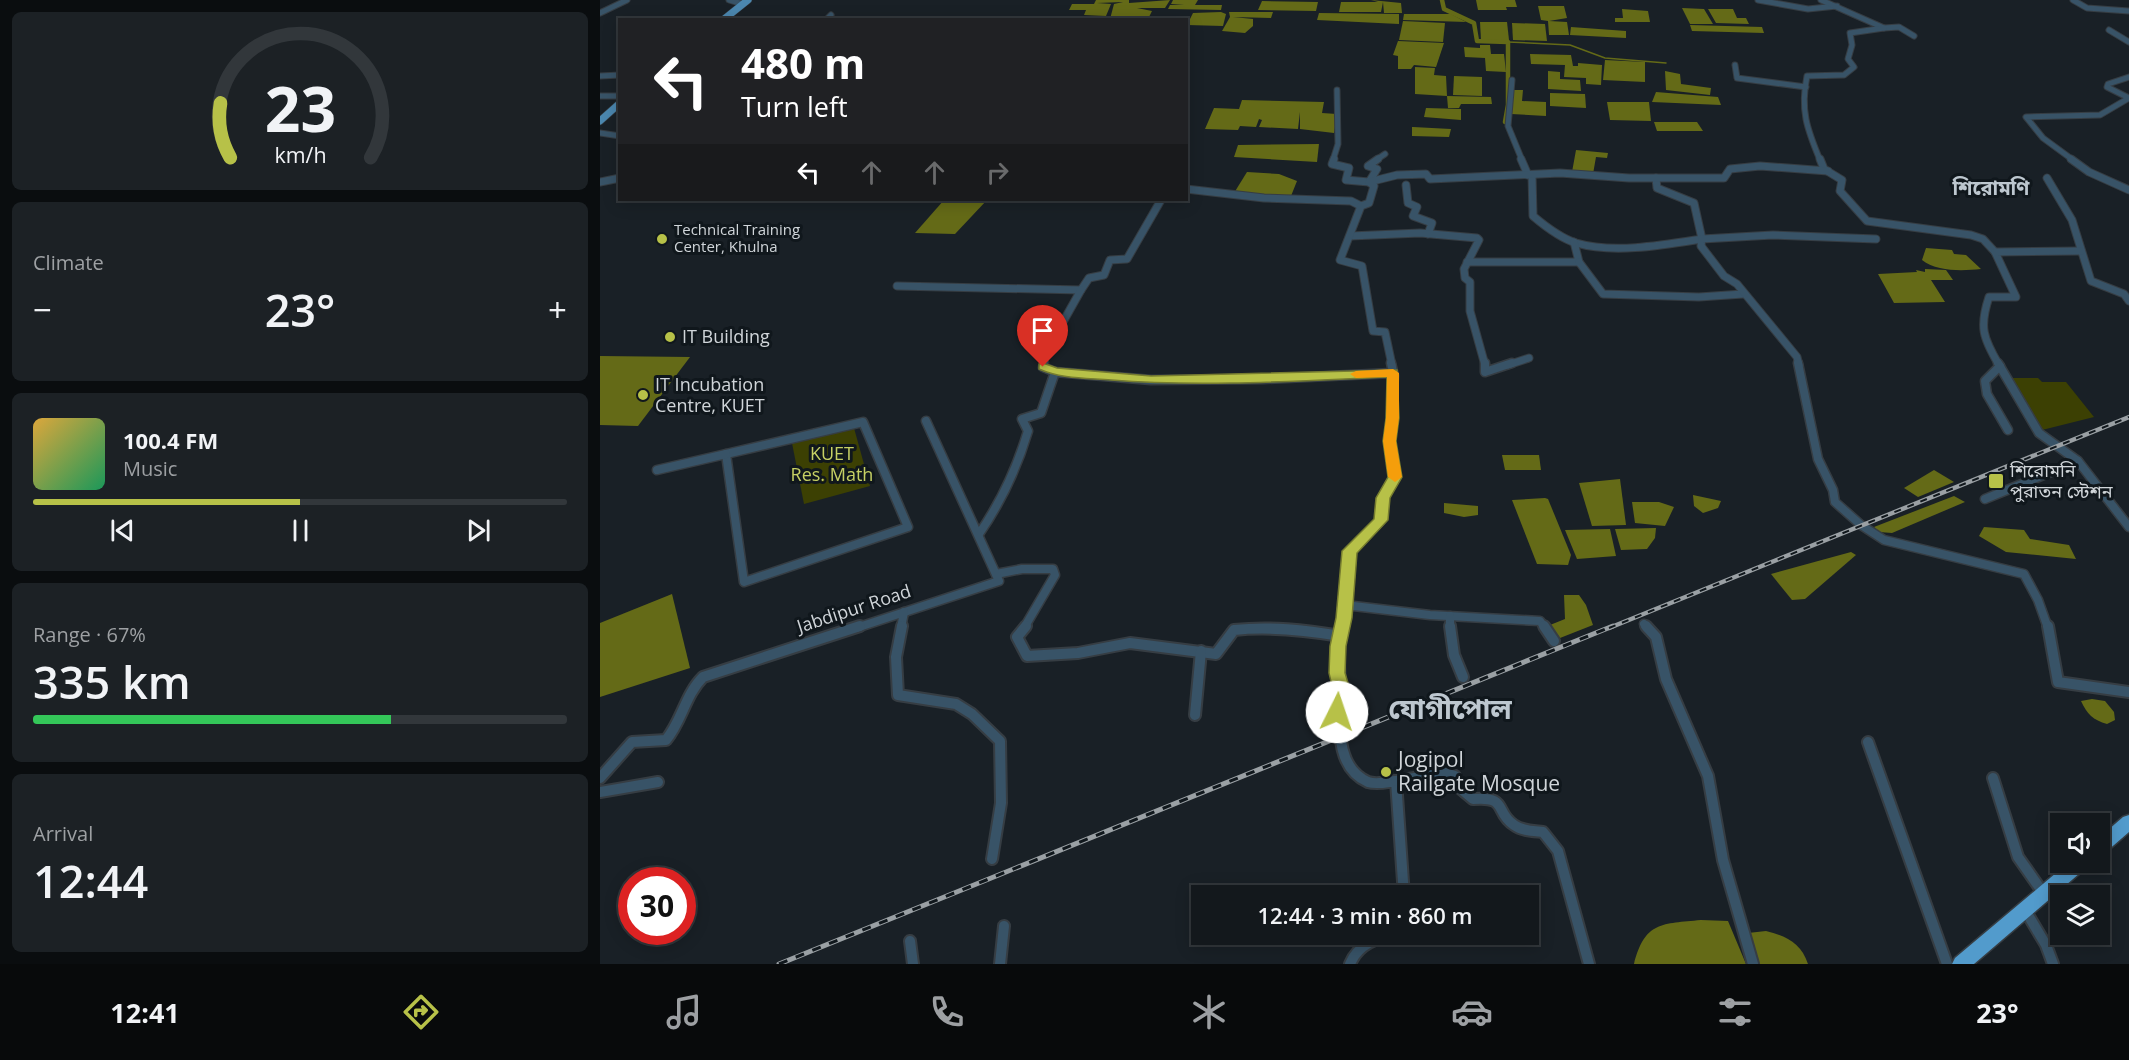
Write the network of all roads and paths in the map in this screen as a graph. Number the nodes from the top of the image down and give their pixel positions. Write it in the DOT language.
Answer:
graph roads {
  1 [pos="627,0"];
  2 [pos="729,0"];
  3 [pos="1758,0"];
  4 [pos="1821,0"];
  5 [pos="2073,0"];
  6 [pos="745,2"];
  7 [pos="601,3"];
  8 [pos="1838,6"];
  9 [pos="2129,11"];
  10 [pos="600,13"];
  11 [pos="831,15"];
  12 [pos="725,18"];
  13 [pos="827,18"];
  14 [pos="1884,28"];
  15 [pos="2109,30"];
  16 [pos="1914,36"];
  17 [pos="2129,42"];
  18 [pos="1735,65"];
  19 [pos="618,75"];
  20 [pos="600,76"];
  21 [pos="2129,77"];
  22 [pos="1512,80"];
  23 [pos="1806,87"];
  24 [pos="1337,90"];
  25 [pos="600,96"];
  26 [pos="618,96"];
  27 [pos="618,104"];
  28 [pos="603,114"];
  29 [pos="600,120"];
  30 [pos="600,133"];
  31 [pos="618,136"];
  32 [pos="1385,154"];
  33 [pos="1828,171"];
  34 [pos="1531,175"];
  35 [pos="618,178"];
  36 [pos="1656,178"];
  37 [pos="2047,178"];
  38 [pos="600,182"];
  39 [pos="1369,182"];
  40 [pos="1406,184"];
  41 [pos="1188,189"];
  42 [pos="2129,190"];
  43 [pos="1160,201"];
  44 [pos="1361,206"];
  45 [pos="1428,234"];
  46 [pos="1350,236"];
  47 [pos="1702,239"];
  48 [pos="1876,239"];
  49 [pos="1574,242"];
  50 [pos="2081,251"];
  51 [pos="1995,252"];
  52 [pos="1467,262"];
  53 [pos="1579,262"];
  54 [pos="897,286"];
  55 [pos="1081,291"];
  56 [pos="1743,294"];
  57 [pos="2129,301"];
  58 [pos="1529,358"];
  59 [pos="2000,366"];
  60 [pos="1055,372"];
  61 [pos="1393,373"];
  62 [pos="926,421"];
  63 [pos="2008,430"];
  64 [pos="726,454"];
  65 [pos="2078,461"];
  66 [pos="657,470"];
  67 [pos="1985,499"];
  68 [pos="2129,527"];
  69 [pos="979,534"];
  70 [pos="996,574"];
  71 [pos="1346,605"];
  72 [pos="904,612"];
  73 [pos="1450,616"];
  74 [pos="1644,624"];
  75 [pos="1341,636"];
  76 [pos="1554,641"];
  77 [pos="1201,651"];
  78 [pos="1463,677"];
  79 [pos="2129,692"];
  80 [pos="1195,715"];
  81 [pos="1868,742"];
  82 [pos="600,778"];
  83 [pos="1993,778"];
  84 [pos="1396,781"];
  85 [pos="658,782"];
  86 [pos="600,792"];
  87 [pos="2129,822"];
  88 [pos="2110,838"];
  89 [pos="992,859"];
  90 [pos="2068,873"];
  91 [pos="1403,885"];
  92 [pos="2044,894"];
  93 [pos="2025,910"];
  94 [pos="1004,926"];
  95 [pos="910,940"];
  96 [pos="1366,945"];
  97 [pos="913,964"];
  98 [pos="1000,964"];
  99 [pos="1350,964"];
  100 [pos="1589,964"];
  101 [pos="1753,964"];
  102 [pos="1947,964"];
  103 [pos="1961,964"];
  104 [pos="2053,964"];
  1 -- 10 [label="street"];
  2 -- 6 [label="street"];
  3 -- 8 [label="street"];
  4 -- 8 [label="street"];
  5 -- 9 [label="street"];
  6 -- 12 [label="main road"];
  7 -- 10 [label="street"];
  8 -- 14 [label="street"];
  11 -- 13 [label="street"];
  14 -- 16 [label="street"];
  14 -- 23 [label="street"];
  15 -- 17 [label="street"];
  18 -- 23 [label="street"];
  19 -- 20 [label="street"];
  21 -- 42 [label="street"];
  22 -- 34 [label="street"];
  23 -- 33 [label="street"];
  24 -- 39 [label="street"];
  25 -- 26 [label="street"];
  27 -- 28 [label="main road"];
  28 -- 29 [label="main road"];
  30 -- 31 [label="street"];
  32 -- 39 [label="street"];
  33 -- 36 [label="street"];
  33 -- 51 [label="street"];
  34 -- 36 [label="street"];
  34 -- 39 [label="street"];
  34 -- 49 [label="street"];
  35 -- 38 [label="street"];
  36 -- 47 [label="street"];
  37 -- 50 [label="street"];
  39 -- 44 [label="street"];
  40 -- 45 [label="street"];
  41 -- 44 [label="street"];
  43 -- 55 [label="street"];
  44 -- 46 [label="street"];
  45 -- 46 [label="street"];
  45 -- 52 [label="street"];
  46 -- 61 [label="street"];
  47 -- 48 [label="street"];
  47 -- 49 [label="street"];
  47 -- 56 [label="street"];
  49 -- 53 [label="street"];
  50 -- 51 [label="street"];
  50 -- 57 [label="street"];
  51 -- 59 [label="street"];
  52 -- 53 [label="street"];
  52 -- 58 [label="street"];
  53 -- 56 [label="street"];
  54 -- 55 [label="street"];
  55 -- 60 [label="street"];
  56 -- 79 [label="street"];
  59 -- 63 [label="street"];
  59 -- 65 [label="street"];
  60 -- 61 [label="street"];
  60 -- 69 [label="street"];
  61 -- 71 [label="street"];
  62 -- 69 [label="street"];
  64 -- 64 [label="street"];
  64 -- 66 [label="street"];
  65 -- 67 [label="street"];
  65 -- 68 [label="street"];
  69 -- 70 [label="street"];
  70 -- 72 [label="street, Jabdipur Road"];
  70 -- 77 [label="street"];
  71 -- 73 [label="street"];
  71 -- 75 [label="street"];
  72 -- 82 [label="street, Jabdipur Road"];
  72 -- 89 [label="street"];
  73 -- 76 [label="street"];
  73 -- 78 [label="street"];
  74 -- 101 [label="street"];
  75 -- 77 [label="street"];
  75 -- 84 [label="street"];
  77 -- 80 [label="street"];
  81 -- 102 [label="street"];
  83 -- 92 [label="street"];
  84 -- 91 [label="street"];
  84 -- 100 [label="street"];
  85 -- 86 [label="street"];
  87 -- 88 [label="highway"];
  90 -- 92 [label="highway"];
  92 -- 93 [label="highway"];
  93 -- 103 [label="highway"];
  93 -- 104 [label="street"];
  94 -- 98 [label="street"];
  95 -- 97 [label="street"];
  96 -- 99 [label="street"];
}
